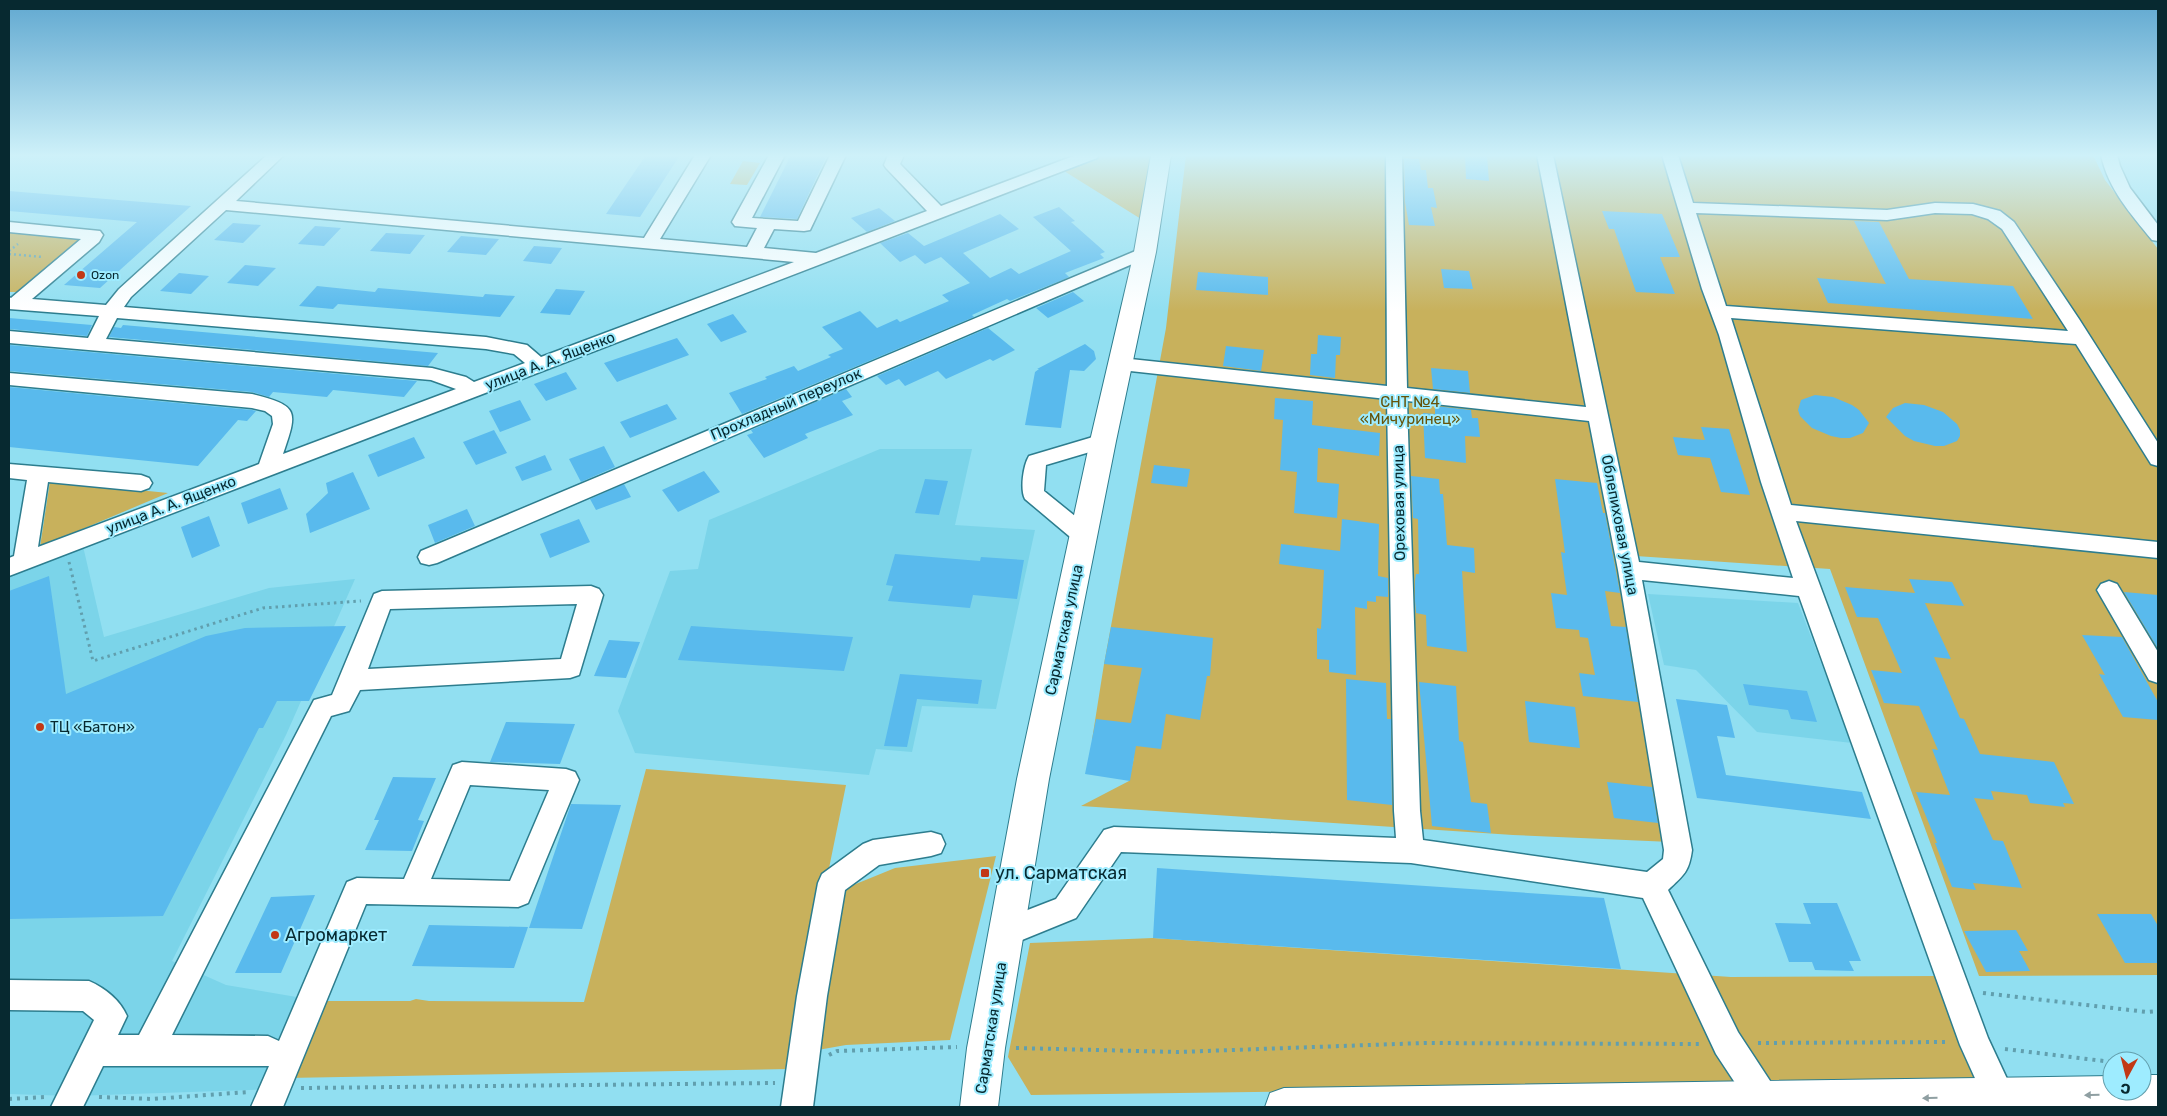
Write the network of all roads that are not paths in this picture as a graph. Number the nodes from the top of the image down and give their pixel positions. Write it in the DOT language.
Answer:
graph roads {
  1 [pos="220,207"];
  2 [pos="245,207"];
  3 [pos="671,207"];
  4 [pos="749,207"];
  5 [pos="813,207"];
  6 [pos="932,207"];
  7 [pos="954,207"];
  8 [pos="1152,207"];
  9 [pos="1396,207"];
  10 [pos="1556,207"];
  11 [pos="2135,207"];
  12 [pos="1687,208"];
  13 [pos="938,213"];
  14 [pos="768,224"];
  15 [pos="9,227"];
  16 [pos="2158,236"];
  17 [pos="649,243"];
  18 [pos="1145,252"];
  19 [pos="753,253"];
  20 [pos="818,259"];
  21 [pos="13,303"];
  22 [pos="1719,311"];
  23 [pos="110,312"];
  24 [pos="9,337"];
  25 [pos="2082,338"];
  26 [pos="94,344"];
  27 [pos="1121,364"];
  28 [pos="539,365"];
  29 [pos="9,379"];
  30 [pos="472,390"];
  31 [pos="1397,394"];
  32 [pos="1598,415"];
  33 [pos="1103,440"];
  34 [pos="2158,459"];
  35 [pos="268,468"];
  36 [pos="9,471"];
  37 [pos="39,474"];
  38 [pos="141,483"];
  39 [pos="1782,512"];
  40 [pos="1083,536"];
  41 [pos="2158,550"];
  42 [pos="428,556"];
  43 [pos="17,564"];
  44 [pos="1629,570"];
  45 [pos="1808,588"];
  46 [pos="2109,590"];
  47 [pos="2158,673"];
  48 [pos="352,680"];
  49 [pos="931,844"];
  50 [pos="1411,851"];
  51 [pos="1652,886"];
  52 [pos="412,892"];
  53 [pos="1022,926"];
  54 [pos="9,995"];
  55 [pos="148,1050"];
  56 [pos="95,1051"];
  57 [pos="268,1051"];
  58 [pos="2158,1094"];
  59 [pos="1999,1096"];
  60 [pos="271,1098"];
  61 [pos="70,1102"];
  62 [pos="1765,1102"];
  63 [pos="797,1107"];
  64 [pos="979,1107"];
  65 [pos="1284,1107"];
  1 -- 23 [label="street"];
  2 -- 17 [label="street"];
  3 -- 17 [label="street"];
  4 -- 14 [label="street"];
  5 -- 14 [label="street"];
  6 -- 13 [label="street"];
  7 -- 13 [label="street, улица А. А. Ященко"];
  8 -- 18 [label="main road, Сарматская улица"];
  9 -- 31 [label="street, Ореховая улица"];
  10 -- 32 [label="street, Облепиховая улица"];
  11 -- 16 [label="street"];
  12 -- 22 [label="street"];
  12 -- 25 [label="street"];
  13 -- 20 [label="street, улица А. А. Ященко"];
  14 -- 19 [label="street"];
  15 -- 21 [label="street"];
  17 -- 19 [label="street"];
  18 -- 27 [label="main road, Сарматская улица"];
  18 -- 42 [label="street, Прохладный переулок"];
  19 -- 20 [label="street"];
  20 -- 28 [label="street, улица А. А. Ященко"];
  21 -- 23 [label="street"];
  22 -- 25 [label="street"];
  22 -- 39 [label="street"];
  23 -- 26 [label="street"];
  23 -- 28 [label="street"];
  24 -- 26 [label="street"];
  25 -- 34 [label="street"];
  26 -- 30 [label="street"];
  27 -- 31 [label="street"];
  27 -- 33 [label="main road, Сарматская улица"];
  28 -- 30 [label="street, улица А. А. Ященко"];
  29 -- 35 [label="street"];
  30 -- 35 [label="street, улица А. А. Ященко"];
  31 -- 32 [label="street"];
  31 -- 50 [label="street, Ореховая улица"];
  32 -- 44 [label="street, Облепиховая улица"];
  33 -- 40 [label="main road, Сарматская улица"];
  33 -- 40 [label="street"];
  35 -- 43 [label="street, улица А. А. Ященко"];
  36 -- 37 [label="street"];
  37 -- 38 [label="street"];
  37 -- 43 [label="street"];
  39 -- 41 [label="street"];
  39 -- 45 [label="street"];
  40 -- 64 [label="main road, Сарматская улица"];
  44 -- 45 [label="street"];
  44 -- 51 [label="street, Облепиховая улица"];
  45 -- 59 [label="street"];
  46 -- 47 [label="street"];
  48 -- 48 [label="street"];
  48 -- 55 [label="street"];
  49 -- 63 [label="street"];
  50 -- 51 [label="street"];
  50 -- 53 [label="street"];
  51 -- 62 [label="street"];
  52 -- 52 [label="street"];
  52 -- 60 [label="street"];
  54 -- 56 [label="street"];
  55 -- 56 [label="street"];
  55 -- 57 [label="street"];
  56 -- 61 [label="street"];
  58 -- 59 [label="main road, one-way"];
  59 -- 62 [label="main road, one-way"];
  62 -- 65 [label="main road"];
}
